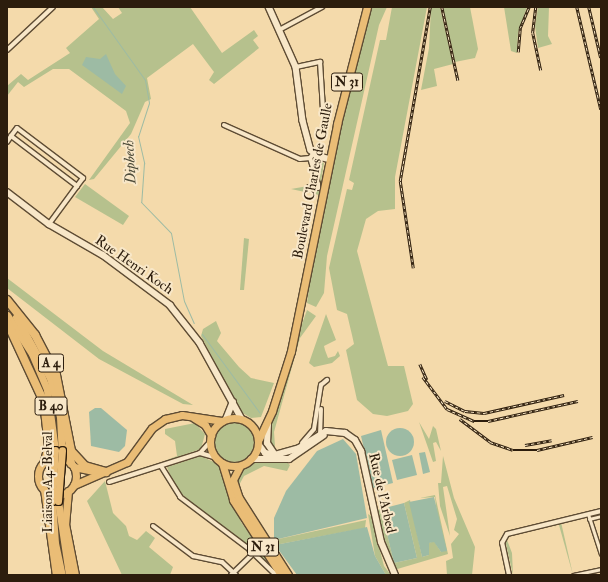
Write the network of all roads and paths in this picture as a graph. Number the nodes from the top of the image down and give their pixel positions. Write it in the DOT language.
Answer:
graph roads {
  1 [pos="52,7"];
  2 [pos="269,7"];
  3 [pos="322,7"];
  4 [pos="367,7"];
  5 [pos="281,29"];
  6 [pos="7,50"];
  7 [pos="296,67"];
  8 [pos="326,110"];
  9 [pos="224,124"];
  10 [pos="11,136"];
  11 [pos="7,142"];
  12 [pos="312,158"];
  13 [pos="329,158"];
  14 [pos="77,186"];
  15 [pos="309,187"];
  16 [pos="7,192"];
  17 [pos="49,224"];
  18 [pos="7,300"];
  19 [pos="7,304"];
  20 [pos="7,315"];
  21 [pos="7,322"];
  22 [pos="293,337"];
  23 [pos="327,380"];
  24 [pos="320,388"];
  25 [pos="278,394"];
  26 [pos="233,402"];
  27 [pos="188,415"];
  28 [pos="224,420"];
  29 [pos="245,420"];
  30 [pos="333,432"];
  31 [pos="321,433"];
  32 [pos="69,437"];
  33 [pos="210,439"];
  34 [pos="258,442"];
  35 [pos="58,450"];
  36 [pos="200,453"];
  37 [pos="294,453"];
  38 [pos="276,455"];
  39 [pos="219,460"];
  40 [pos="251,460"];
  41 [pos="45,461"];
  42 [pos="73,465"];
  43 [pos="161,466"];
  44 [pos="240,466"];
  45 [pos="106,472"];
  46 [pos="109,482"];
  47 [pos="74,485"];
  48 [pos="44,489"];
  49 [pos="68,491"];
  50 [pos="55,501"];
  51 [pos="601,511"];
  52 [pos="588,516"];
  53 [pos="601,516"];
  54 [pos="153,526"];
  55 [pos="601,532"];
  56 [pos="596,533"];
  57 [pos="258,539"];
  58 [pos="249,549"];
  59 [pos="253,554"];
  60 [pos="601,554"];
  61 [pos="601,568"];
  62 [pos="234,574"];
  63 [pos="280,574"];
  64 [pos="56,575"];
  65 [pos="62,575"];
  66 [pos="69,575"];
  67 [pos="75,575"];
  68 [pos="288,575"];
  69 [pos="395,575"];
  70 [pos="509,575"];
  71 [pos="573,575"];
  1 -- 6 [label="street"];
  2 -- 5 [label="street"];
  3 -- 5 [label="street"];
  4 -- 13 [label="main road, Boulevard Charles de Gaulle / N 31"];
  5 -- 7 [label="street"];
  7 -- 8 [label="street"];
  7 -- 12 [label="street"];
  9 -- 12 [label="street"];
  10 -- 11 [label="street"];
  10 -- 14 [label="street"];
  10 -- 14 [label="street"];
  12 -- 13 [label="street"];
  12 -- 15 [label="street"];
  13 -- 22 [label="main road, Boulevard Charles de Gaulle / N 31"];
  14 -- 17 [label="street"];
  16 -- 17 [label="street, Rue Henri Koch"];
  17 -- 26 [label="street, Rue Henri Koch"];
  18 -- 32 [label="highway, A 4"];
  19 -- 35 [label="main road, Liaison A4-Belval / B 40"];
  20 -- 35 [label="main road, Liaison A4-Belval / B 40"];
  21 -- 41 [label="highway, A 4"];
  22 -- 25 [label="main road, Boulevard Charles de Gaulle / N 31"];
  22 -- 29 [label="main road, Boulevard Charles de Gaulle / N 31"];
  23 -- 24 [label="street"];
  24 -- 31 [label="street"];
  24 -- 37 [label="street"];
  25 -- 34 [label="main road, Boulevard Charles de Gaulle / N 31"];
  25 -- 38 [label="main road, Boulevard Charles de Gaulle"];
  26 -- 28 [label="street"];
  26 -- 29 [label="street, Rue Henri Koch"];
  27 -- 28 [label="main road"];
  27 -- 33 [label="main road"];
  27 -- 45 [label="main road"];
  28 -- 29 [label="main road"];
  28 -- 33 [label="main road"];
  29 -- 34 [label="main road"];
  30 -- 31 [label="main road, Rue de l'Arbed"];
  30 -- 37 [label="main road, Rue de l'Arbed"];
  30 -- 69 [label="main road, Rue de l'Arbed"];
  31 -- 37 [label="main road, Rue de l'Arbed"];
  32 -- 42 [label="highway, A 4"];
  32 -- 45 [label="highway, A 4"];
  33 -- 36 [label="street"];
  33 -- 39 [label="main road"];
  34 -- 38 [label="main road"];
  34 -- 40 [label="main road"];
  35 -- 50 [label="main road, Liaison A4-Belval / B 40, bridge"];
  36 -- 39 [label="street"];
  36 -- 43 [label="street"];
  37 -- 38 [label="main road, Rue de l'Arbed"];
  37 -- 40 [label="main road, Rue de l'Arbed"];
  39 -- 44 [label="main road"];
  39 -- 57 [label="main road, N 31"];
  40 -- 44 [label="main road"];
  41 -- 42 [label="main road"];
  41 -- 48 [label="main road"];
  42 -- 45 [label="main road"];
  42 -- 47 [label="main road"];
  43 -- 46 [label="street"];
  43 -- 58 [label="street"];
  44 -- 68 [label="main road, N 31"];
  45 -- 47 [label="main road"];
  47 -- 49 [label="main road"];
  48 -- 49 [label="main road"];
  48 -- 64 [label="main road"];
  49 -- 67 [label="main road"];
  50 -- 65 [label="main road, Liaison A4-Belval / B 40"];
  50 -- 66 [label="main road, Liaison A4-Belval / B 40"];
  51 -- 52 [label="street"];
  52 -- 53 [label="street"];
  52 -- 56 [label="street"];
  52 -- 70 [label="street"];
  54 -- 62 [label="street"];
  55 -- 56 [label="street"];
  56 -- 60 [label="street"];
  57 -- 58 [label="street"];
  57 -- 63 [label="main road, N 31"];
  58 -- 59 [label="street"];
  59 -- 62 [label="street"];
  59 -- 63 [label="street"];
  61 -- 71 [label="street"];
}
